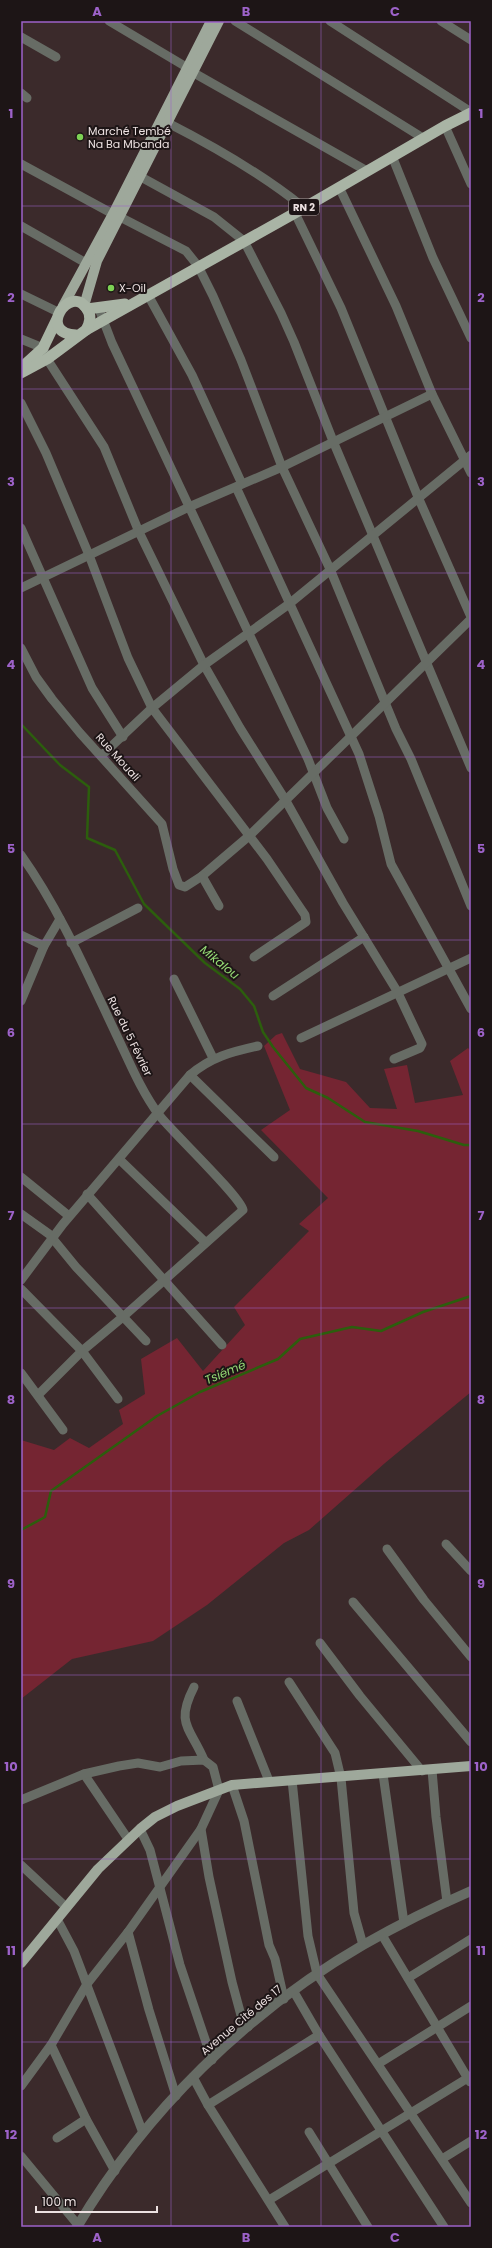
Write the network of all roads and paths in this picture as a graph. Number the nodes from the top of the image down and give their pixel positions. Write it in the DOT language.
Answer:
graph roads {
  1 [pos="110,21"];
  2 [pos="211,21"];
  3 [pos="219,21"];
  4 [pos="235,21"];
  5 [pos="330,21"];
  6 [pos="441,21"];
  7 [pos="21,37"];
  8 [pos="471,40"];
  9 [pos="56,58"];
  10 [pos="191,70"];
  11 [pos="471,112"];
  12 [pos="168,123"];
  13 [pos="445,126"];
  14 [pos="423,138"];
  15 [pos="392,156"];
  16 [pos="21,164"];
  17 [pos="367,171"];
  18 [pos="141,177"];
  19 [pos="471,184"];
  20 [pos="339,186"];
  21 [pos="299,210"];
  22 [pos="116,216"];
  23 [pos="21,226"];
  24 [pos="244,241"];
  25 [pos="86,263"];
  26 [pos="198,266"];
  27 [pos="21,294"];
  28 [pos="148,295"];
  29 [pos="137,301"];
  30 [pos="86,307"];
  31 [pos="99,309"];
  32 [pos="59,312"];
  33 [pos="104,320"];
  34 [pos="86,330"];
  35 [pos="76,335"];
  36 [pos="21,338"];
  37 [pos="471,338"];
  38 [pos="43,348"];
  39 [pos="47,359"];
  40 [pos="21,368"];
  41 [pos="21,372"];
  42 [pos="432,394"];
  43 [pos="21,403"];
  44 [pos="386,417"];
  45 [pos="333,441"];
  46 [pos="468,458"];
  47 [pos="282,467"];
  48 [pos="471,473"];
  49 [pos="239,486"];
  50 [pos="418,497"];
  51 [pos="189,507"];
  52 [pos="21,528"];
  53 [pos="139,532"];
  54 [pos="373,534"];
  55 [pos="89,555"];
  56 [pos="330,569"];
  57 [pos="43,578"];
  58 [pos="21,588"];
  59 [pos="289,604"];
  60 [pos="471,618"];
  61 [pos="247,632"];
  62 [pos="21,648"];
  63 [pos="426,663"];
  64 [pos="204,665"];
  65 [pos="384,702"];
  66 [pos="152,708"];
  67 [pos="351,736"];
  68 [pos="123,737"];
  69 [pos="101,756"];
  70 [pos="471,768"];
  71 [pos="314,773"];
  72 [pos="286,801"];
  73 [pos="248,836"];
  74 [pos="344,839"];
  75 [pos="21,855"];
  76 [pos="202,876"];
  77 [pos="219,906"];
  78 [pos="471,906"];
  79 [pos="138,908"];
  80 [pos="60,919"];
  81 [pos="21,935"];
  82 [pos="364,937"];
  83 [pos="71,943"];
  84 [pos="44,946"];
  85 [pos="254,957"];
  86 [pos="471,958"];
  87 [pos="449,968"];
  88 [pos="174,979"];
  89 [pos="397,991"];
  90 [pos="273,996"];
  91 [pos="21,1001"];
  92 [pos="471,1009"];
  93 [pos="301,1038"];
  94 [pos="258,1046"];
  95 [pos="213,1058"];
  96 [pos="394,1059"];
  97 [pos="190,1075"];
  98 [pos="158,1114"];
  99 [pos="274,1157"];
  100 [pos="119,1159"];
  101 [pos="21,1177"];
  102 [pos="87,1194"];
  103 [pos="21,1214"];
  104 [pos="69,1216"];
  105 [pos="52,1238"];
  106 [pos="205,1242"];
  107 [pos="21,1280"];
  108 [pos="163,1280"];
  109 [pos="21,1289"];
  110 [pos="124,1316"];
  111 [pos="146,1341"];
  112 [pos="222,1345"];
  113 [pos="82,1351"];
  114 [pos="21,1373"];
  115 [pos="38,1395"];
  116 [pos="118,1399"];
  117 [pos="63,1430"];
  118 [pos="446,1544"];
  119 [pos="387,1549"];
  120 [pos="471,1571"];
  121 [pos="353,1602"];
  122 [pos="320,1643"];
  123 [pos="471,1657"];
  124 [pos="289,1682"];
  125 [pos="194,1687"];
  126 [pos="237,1701"];
  127 [pos="471,1742"];
  128 [pos="204,1760"];
  129 [pos="471,1766"];
  130 [pos="427,1770"];
  131 [pos="84,1774"];
  132 [pos="383,1774"];
  133 [pos="341,1778"];
  134 [pos="292,1780"];
  135 [pos="269,1781"];
  136 [pos="232,1785"];
  137 [pos="219,1790"];
  138 [pos="21,1800"];
  139 [pos="201,1828"];
  140 [pos="140,1829"];
  141 [pos="128,1839"];
  142 [pos="21,1865"];
  143 [pos="159,1886"];
  144 [pos="471,1891"];
  145 [pos="447,1902"];
  146 [pos="66,1907"];
  147 [pos="56,1919"];
  148 [pos="404,1923"];
  149 [pos="128,1932"];
  150 [pos="382,1935"];
  151 [pos="471,1939"];
  152 [pos="363,1945"];
  153 [pos="21,1963"];
  154 [pos="317,1974"];
  155 [pos="408,1978"];
  156 [pos="87,1984"];
  157 [pos="294,1992"];
  158 [pos="284,1999"];
  159 [pos="471,2006"];
  160 [pos="248,2027"];
  161 [pos="438,2027"];
  162 [pos="319,2035"];
  163 [pos="51,2046"];
  164 [pos="212,2060"];
  165 [pos="378,2064"];
  166 [pos="193,2077"];
  167 [pos="470,2079"];
  168 [pos="22,2081"];
  169 [pos="176,2096"];
  170 [pos="208,2105"];
  171 [pos="411,2113"];
  172 [pos="86,2119"];
  173 [pos="382,2131"];
  174 [pos="309,2132"];
  175 [pos="143,2133"];
  176 [pos="56,2138"];
  177 [pos="471,2141"];
  178 [pos="21,2156"];
  179 [pos="442,2159"];
  180 [pos="329,2164"];
  181 [pos="115,2171"];
  182 [pos="269,2200"];
  183 [pos="471,2203"];
  184 [pos="78,2226"];
  185 [pos="285,2227"];
  186 [pos="368,2227"];
  187 [pos="444,2227"];
  1 -- 10 [label="street"];
  2 -- 10 [label="main road"];
  3 -- 10 [label="main road"];
  4 -- 14 [label="street"];
  5 -- 11 [label="street"];
  6 -- 8 [label="street"];
  7 -- 9 [label="street"];
  10 -- 12 [label="main road"];
  10 -- 17 [label="street"];
  10 -- 22 [label="main road"];
  11 -- 13 [label="highway, RN 2"];
  12 -- 18 [label="main road"];
  12 -- 21 [label="street"];
  13 -- 14 [label="highway, RN 2"];
  13 -- 19 [label="street"];
  14 -- 15 [label="highway, RN 2"];
  15 -- 17 [label="highway, RN 2"];
  15 -- 37 [label="street"];
  16 -- 22 [label="street"];
  17 -- 20 [label="highway, RN 2"];
  18 -- 22 [label="main road"];
  18 -- 24 [label="street"];
  20 -- 21 [label="highway, RN 2"];
  20 -- 42 [label="street"];
  21 -- 24 [label="highway, RN 2"];
  21 -- 44 [label="street"];
  22 -- 25 [label="main road"];
  22 -- 26 [label="street"];
  22 -- 30 [label="main road"];
  23 -- 25 [label="street"];
  24 -- 26 [label="highway, RN 2"];
  24 -- 45 [label="street"];
  25 -- 32 [label="main road"];
  26 -- 28 [label="highway, RN 2"];
  26 -- 47 [label="street"];
  27 -- 32 [label="street"];
  28 -- 29 [label="highway, RN 2"];
  28 -- 49 [label="street"];
  29 -- 31 [label="highway, RN 2"];
  29 -- 33 [label="highway, RN 2"];
  30 -- 31 [label="highway, RN 2"];
  30 -- 32 [label="highway, RN 2"];
  30 -- 34 [label="highway"];
  31 -- 33 [label="street"];
  32 -- 35 [label="highway"];
  32 -- 38 [label="highway"];
  33 -- 34 [label="highway, RN 2"];
  33 -- 51 [label="street"];
  34 -- 35 [label="highway, RN 2"];
  35 -- 39 [label="highway, RN 2"];
  36 -- 38 [label="street"];
  38 -- 39 [label="street"];
  38 -- 40 [label="highway"];
  39 -- 41 [label="highway, RN 2"];
  39 -- 53 [label="street"];
  42 -- 44 [label="street"];
  42 -- 46 [label="street"];
  43 -- 55 [label="street"];
  44 -- 45 [label="street"];
  44 -- 50 [label="street"];
  45 -- 47 [label="street"];
  45 -- 54 [label="street"];
  46 -- 48 [label="street"];
  46 -- 50 [label="street"];
  47 -- 49 [label="street"];
  47 -- 56 [label="street"];
  49 -- 51 [label="street"];
  49 -- 59 [label="street"];
  50 -- 54 [label="street"];
  50 -- 60 [label="street"];
  51 -- 53 [label="street"];
  51 -- 61 [label="street"];
  52 -- 57 [label="street"];
  53 -- 55 [label="street"];
  53 -- 64 [label="street"];
  54 -- 56 [label="street"];
  54 -- 63 [label="street"];
  55 -- 57 [label="street"];
  55 -- 66 [label="street"];
  56 -- 59 [label="street"];
  56 -- 65 [label="street"];
  57 -- 58 [label="street"];
  57 -- 68 [label="street"];
  59 -- 61 [label="street"];
  59 -- 67 [label="street"];
  60 -- 63 [label="street"];
  61 -- 64 [label="street"];
  61 -- 71 [label="street"];
  62 -- 69 [label="street, Rue Mouali"];
  63 -- 65 [label="street"];
  63 -- 70 [label="street"];
  64 -- 66 [label="street"];
  64 -- 72 [label="street"];
  65 -- 67 [label="street"];
  65 -- 78 [label="street"];
  66 -- 68 [label="street"];
  66 -- 73 [label="street"];
  67 -- 71 [label="street"];
  67 -- 87 [label="street"];
  68 -- 69 [label="street"];
  69 -- 76 [label="street, Rue Mouali"];
  71 -- 72 [label="street"];
  71 -- 74 [label="street"];
  72 -- 73 [label="street"];
  72 -- 82 [label="street"];
  73 -- 76 [label="street"];
  73 -- 85 [label="street"];
  75 -- 80 [label="street, Rue du 5 Février"];
  76 -- 77 [label="street"];
  79 -- 83 [label="street"];
  80 -- 83 [label="street, Rue du 5 Février"];
  80 -- 84 [label="street"];
  81 -- 84 [label="street"];
  82 -- 89 [label="street"];
  82 -- 90 [label="street"];
  83 -- 98 [label="street, Rue du 5 Février"];
  84 -- 91 [label="street"];
  86 -- 87 [label="street"];
  87 -- 89 [label="street"];
  87 -- 92 [label="street"];
  88 -- 95 [label="street"];
  89 -- 93 [label="street"];
  89 -- 96 [label="street"];
  94 -- 95 [label="street"];
  95 -- 97 [label="street"];
  97 -- 98 [label="street"];
  97 -- 99 [label="street"];
  98 -- 100 [label="street"];
  98 -- 106 [label="street, Rue du 5 Février"];
  100 -- 102 [label="street"];
  100 -- 106 [label="street"];
  101 -- 104 [label="street"];
  102 -- 104 [label="street"];
  102 -- 108 [label="street"];
  103 -- 105 [label="street"];
  104 -- 105 [label="street"];
  105 -- 107 [label="street"];
  105 -- 110 [label="street"];
  106 -- 108 [label="street"];
  108 -- 110 [label="street"];
  108 -- 112 [label="street"];
  109 -- 113 [label="street"];
  110 -- 111 [label="street"];
  110 -- 113 [label="street"];
  113 -- 115 [label="street"];
  113 -- 116 [label="street"];
  114 -- 115 [label="street"];
  115 -- 117 [label="street"];
  118 -- 120 [label="street"];
  119 -- 123 [label="street"];
  121 -- 127 [label="street"];
  122 -- 130 [label="street"];
  124 -- 133 [label="street"];
  125 -- 128 [label="street"];
  126 -- 135 [label="street"];
  128 -- 131 [label="street"];
  128 -- 137 [label="street"];
  129 -- 130 [label="main road"];
  130 -- 132 [label="main road"];
  130 -- 145 [label="street"];
  131 -- 138 [label="street"];
  131 -- 141 [label="street"];
  132 -- 133 [label="main road"];
  132 -- 148 [label="street"];
  133 -- 134 [label="main road"];
  133 -- 152 [label="street"];
  134 -- 135 [label="main road"];
  134 -- 154 [label="street"];
  135 -- 136 [label="main road"];
  136 -- 137 [label="main road"];
  136 -- 158 [label="street"];
  137 -- 139 [label="street"];
  137 -- 140 [label="main road"];
  139 -- 143 [label="street"];
  139 -- 160 [label="street"];
  140 -- 141 [label="main road"];
  140 -- 143 [label="street"];
  141 -- 146 [label="main road"];
  142 -- 146 [label="street"];
  143 -- 149 [label="street"];
  143 -- 164 [label="street"];
  144 -- 145 [label="street, Avenue Cité des 17"];
  145 -- 148 [label="street, Avenue Cité des 17"];
  146 -- 147 [label="main road"];
  147 -- 153 [label="main road"];
  147 -- 156 [label="street"];
  148 -- 150 [label="street, Avenue Cité des 17"];
  149 -- 156 [label="street"];
  149 -- 169 [label="street"];
  150 -- 152 [label="street, Avenue Cité des 17"];
  150 -- 155 [label="street"];
  151 -- 155 [label="street"];
  152 -- 154 [label="street, Avenue Cité des 17"];
  154 -- 157 [label="street, Avenue Cité des 17"];
  154 -- 165 [label="street"];
  155 -- 161 [label="street"];
  156 -- 163 [label="street"];
  156 -- 175 [label="street"];
  157 -- 158 [label="street, Avenue Cité des 17"];
  157 -- 162 [label="street"];
  158 -- 160 [label="street, Avenue Cité des 17"];
  159 -- 161 [label="street"];
  160 -- 164 [label="street, Avenue Cité des 17"];
  161 -- 165 [label="street"];
  161 -- 167 [label="street"];
  162 -- 170 [label="street"];
  162 -- 173 [label="street"];
  163 -- 168 [label="street"];
  163 -- 172 [label="street"];
  164 -- 166 [label="street, Avenue Cité des 17"];
  165 -- 171 [label="street"];
  166 -- 169 [label="street, Avenue Cité des 17"];
  166 -- 170 [label="street"];
  167 -- 171 [label="street"];
  169 -- 175 [label="street, Avenue Cité des 17"];
  170 -- 182 [label="street"];
  171 -- 173 [label="street"];
  171 -- 179 [label="street"];
  172 -- 176 [label="street"];
  172 -- 181 [label="street"];
  173 -- 180 [label="street"];
  173 -- 187 [label="street"];
  174 -- 180 [label="street"];
  175 -- 181 [label="street, Avenue Cité des 17"];
  177 -- 179 [label="street"];
  178 -- 184 [label="street"];
  179 -- 183 [label="street"];
  180 -- 182 [label="street"];
  180 -- 186 [label="street"];
  181 -- 184 [label="street, Avenue Cité des 17"];
  182 -- 185 [label="street"];
}
